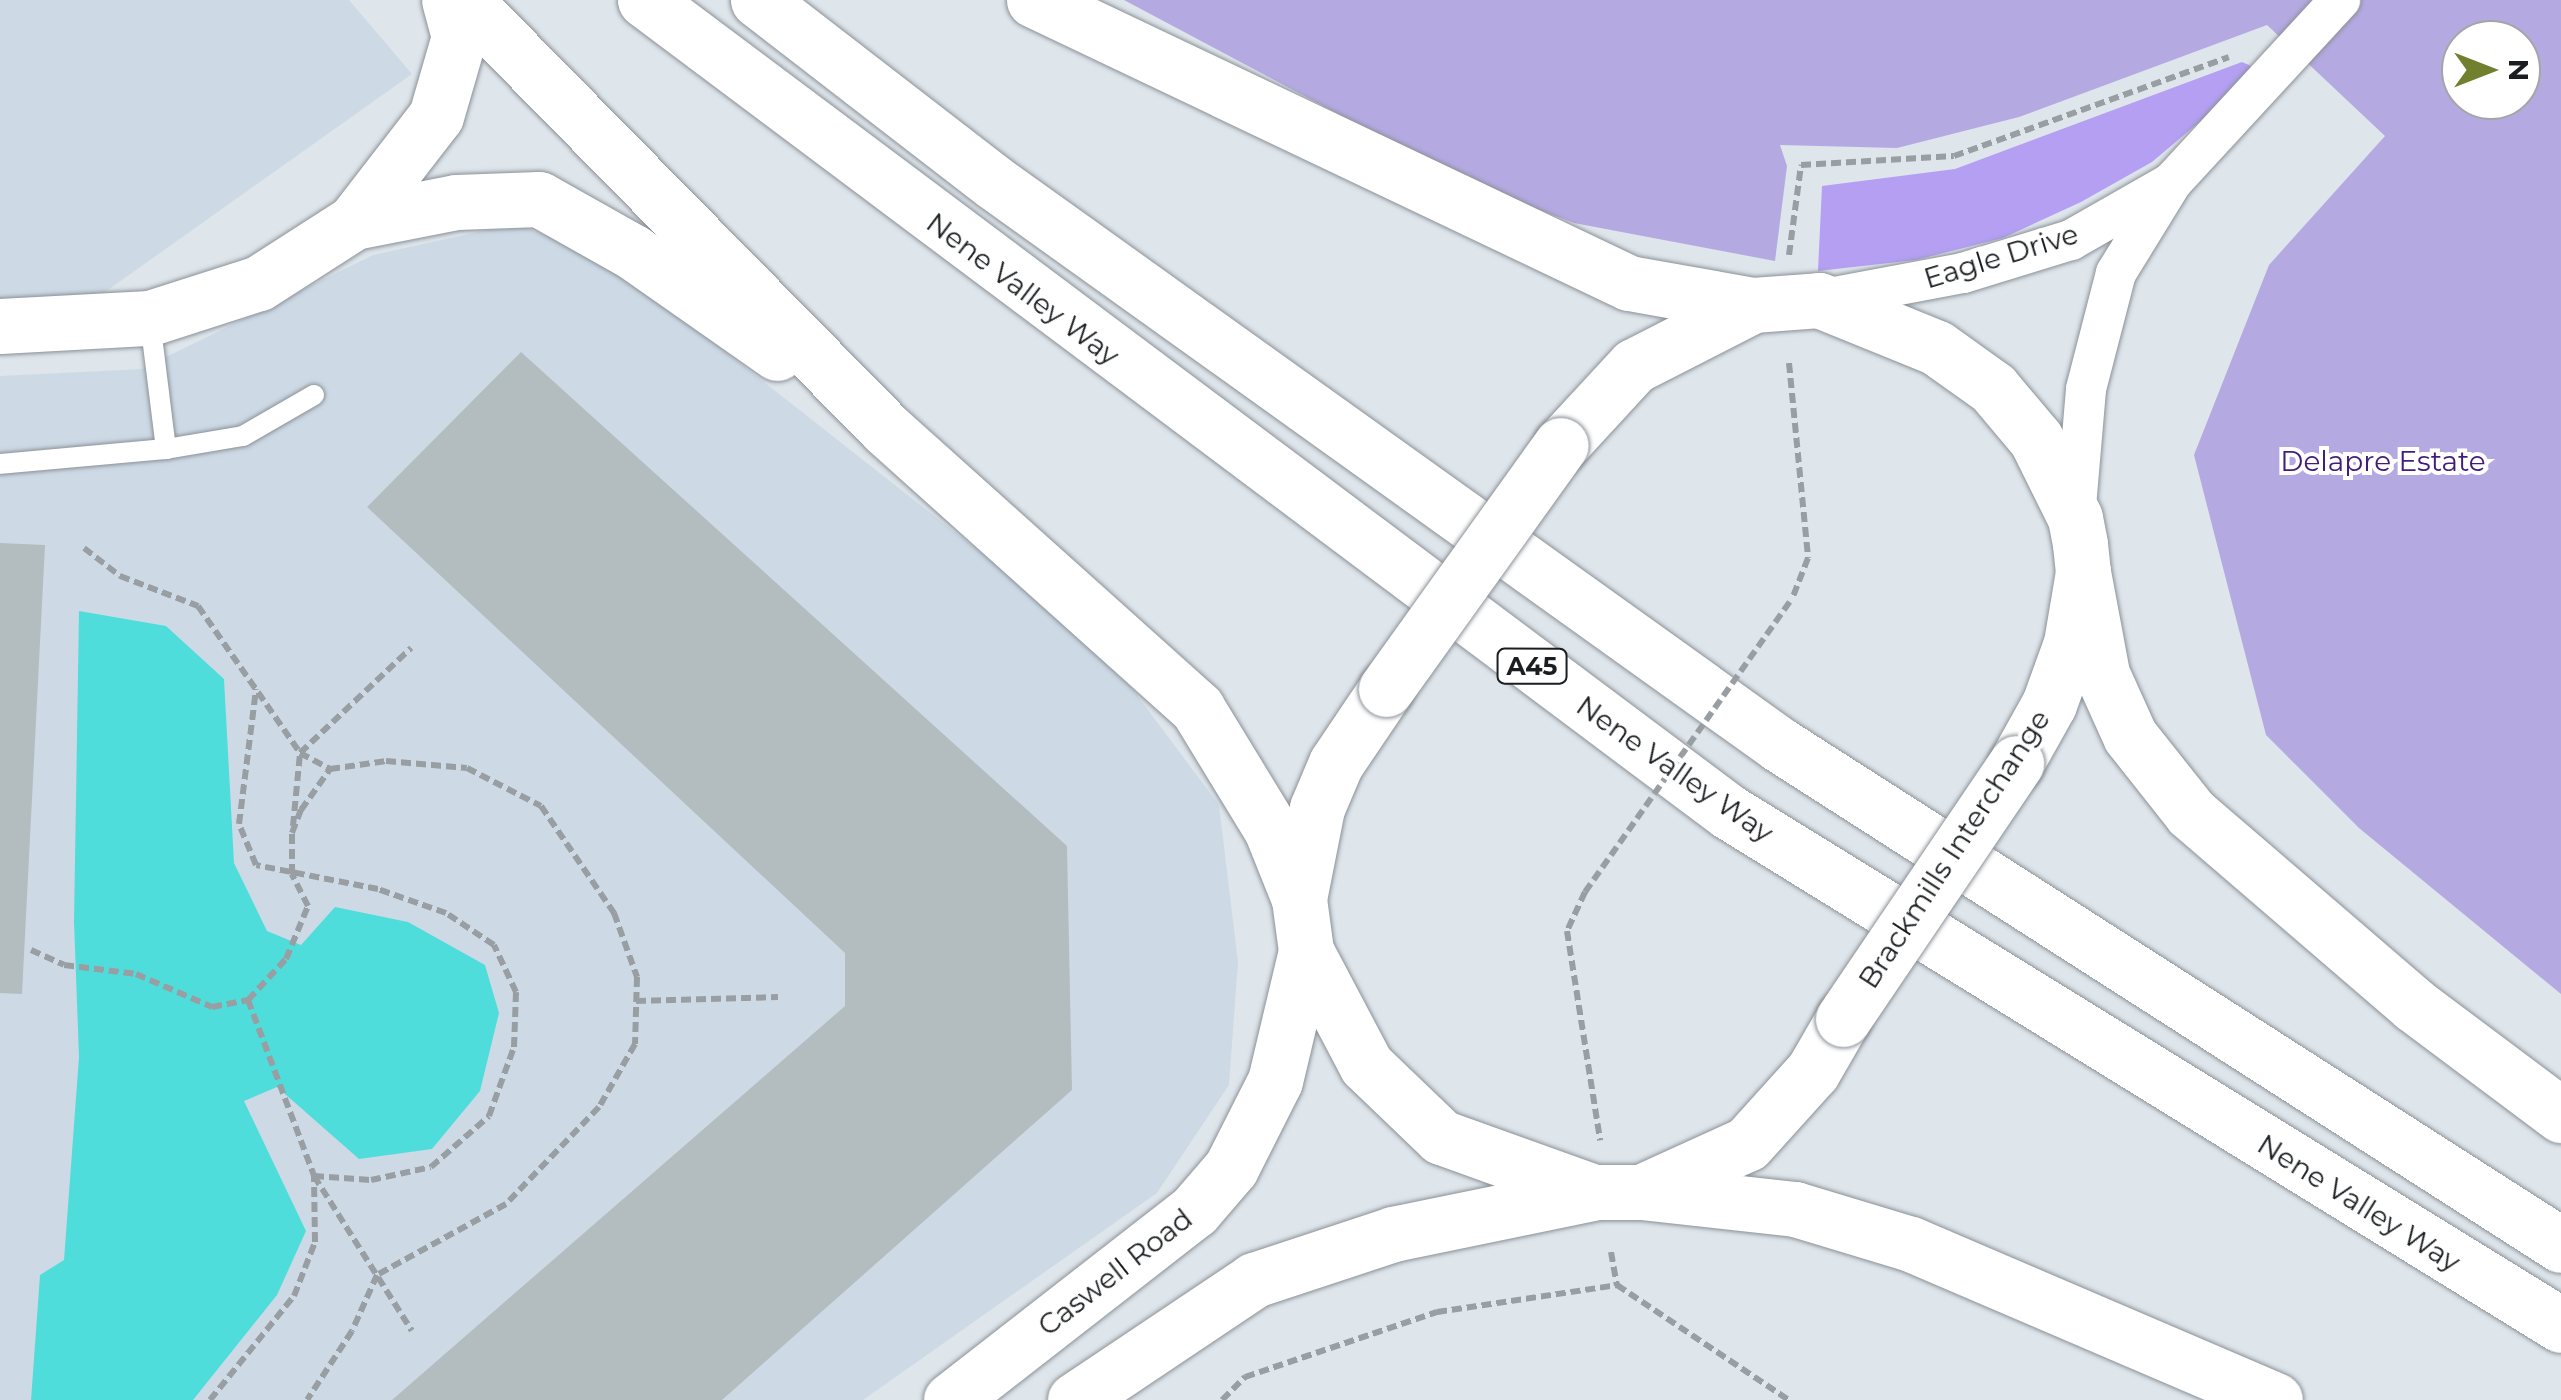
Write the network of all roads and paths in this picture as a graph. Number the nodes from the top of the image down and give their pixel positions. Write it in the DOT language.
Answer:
graph roads {
  1 [pos="449,0"];
  2 [pos="464,0"];
  3 [pos="645,0"];
  4 [pos="758,0"];
  5 [pos="1034,0"];
  6 [pos="2340,0"];
  7 [pos="2250,50"];
  8 [pos="2172,182"];
  9 [pos="354,222"];
  10 [pos="1788,254"];
  11 [pos="1819,300"];
  12 [pos="1752,305"];
  13 [pos="150,318"];
  14 [pos="0,326"];
  15 [pos="1789,363"];
  16 [pos="314,395"];
  17 [pos="886,429"];
  18 [pos="166,449"];
  19 [pos="0,464"];
  20 [pos="2074,518"];
  21 [pos="84,548"];
  22 [pos="2083,572"];
  23 [pos="411,648"];
  24 [pos="256,690"];
  25 [pos="300,753"];
  26 [pos="330,769"];
  27 [pos="292,832"];
  28 [pos="292,874"];
  29 [pos="1302,925"];
  30 [pos="30,950"];
  31 [pos="778,997"];
  32 [pos="248,1000"];
  33 [pos="636,1002"];
  34 [pos="2561,1115"];
  35 [pos="1612,1175"];
  36 [pos="314,1176"];
  37 [pos="2561,1245"];
  38 [pos="1611,1252"];
  39 [pos="2462,1268"];
  40 [pos="377,1275"];
  41 [pos="1617,1285"];
  42 [pos="2561,1325"];
  43 [pos="412,1331"];
  44 [pos="2561,1346"];
  45 [pos="210,1400"];
  46 [pos="308,1400"];
  47 [pos="952,1400"];
  48 [pos="1075,1400"];
  49 [pos="1222,1400"];
  50 [pos="1789,1400"];
  51 [pos="2275,1400"];
  1 -- 9 [label="main road"];
  2 -- 17 [label="main road"];
  3 -- 39 [label="main road, Nene Valley Way / A45"];
  4 -- 37 [label="main road"];
  5 -- 12 [label="main road"];
  6 -- 8 [label="street, Eagle Drive"];
  7 -- 10 [label="path"];
  8 -- 11 [label="street, Eagle Drive"];
  8 -- 20 [label="street, Eagle Drive"];
  9 -- 13 [label="main road"];
  9 -- 17 [label="main road"];
  11 -- 12 [label="main road, Brackmills Interchange"];
  11 -- 20 [label="main road, Brackmills Interchange"];
  12 -- 29 [label="main road, Brackmills Interchange, bridge"];
  13 -- 14 [label="main road"];
  13 -- 18 [label="lane"];
  15 -- 35 [label="path, bridge"];
  16 -- 18 [label="lane"];
  17 -- 29 [label="main road"];
  18 -- 19 [label="lane"];
  20 -- 22 [label="main road, Brackmills Interchange"];
  21 -- 24 [label="path"];
  22 -- 34 [label="main road"];
  22 -- 35 [label="main road, Brackmills Interchange, bridge"];
  23 -- 25 [label="path"];
  24 -- 25 [label="path"];
  24 -- 28 [label="path"];
  25 -- 26 [label="path"];
  25 -- 27 [label="path"];
  26 -- 27 [label="path"];
  26 -- 33 [label="path"];
  27 -- 28 [label="path"];
  28 -- 32 [label="path"];
  28 -- 36 [label="path"];
  29 -- 35 [label="main road"];
  29 -- 47 [label="main road, Caswell Road"];
  30 -- 32 [label="path"];
  31 -- 33 [label="path"];
  32 -- 36 [label="path"];
  33 -- 40 [label="path"];
  35 -- 48 [label="main road"];
  35 -- 51 [label="main road"];
  36 -- 40 [label="path"];
  36 -- 45 [label="path"];
  38 -- 41 [label="path"];
  39 -- 42 [label="main road, Nene Valley Way / A45"];
  39 -- 44 [label="main road"];
  40 -- 43 [label="path"];
  40 -- 46 [label="path"];
  41 -- 49 [label="path"];
  41 -- 50 [label="path"];
}
